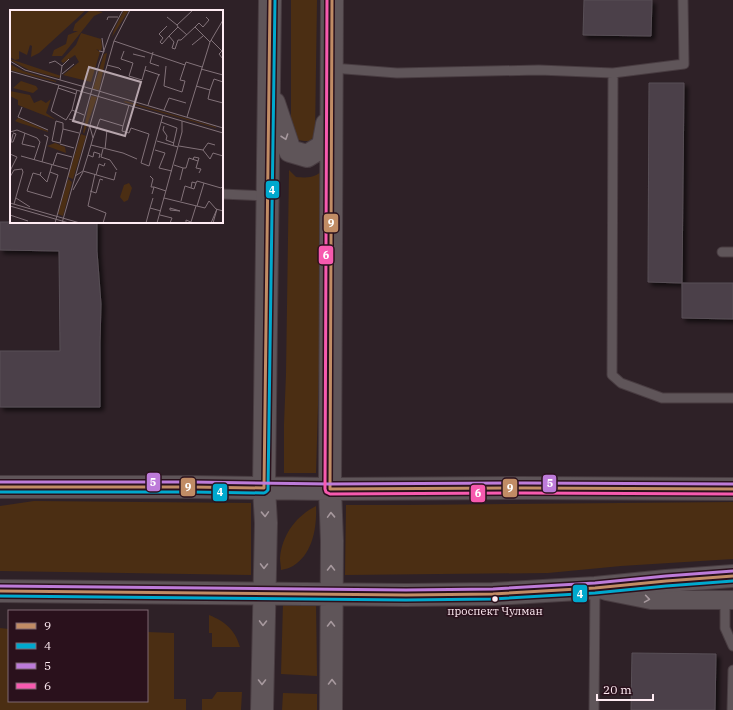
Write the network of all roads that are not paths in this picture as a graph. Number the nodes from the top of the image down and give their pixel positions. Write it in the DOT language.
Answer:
graph roads {
  1 [pos="270,0"];
  2 [pos="332,0"];
  3 [pos="683,0"];
  4 [pos="613,73"];
  5 [pos="332,78"];
  6 [pos="268,86"];
  7 [pos="223,194"];
  8 [pos="268,196"];
  9 [pos="722,252"];
  10 [pos="733,252"];
  11 [pos="728,398"];
  12 [pos="733,403"];
  13 [pos="733,479"];
  14 [pos="0,487"];
  15 [pos="264,488"];
  16 [pos="330,489"];
  17 [pos="722,489"];
  18 [pos="733,576"];
  19 [pos="595,588"];
  20 [pos="0,591"];
  21 [pos="264,593"];
  22 [pos="331,595"];
  23 [pos="729,600"];
  24 [pos="733,646"];
  25 [pos="733,670"];
  26 [pos="262,710"];
  27 [pos="331,710"];
  28 [pos="594,710"];
  29 [pos="732,710"];
  1 -- 6 [label="main road"];
  2 -- 5 [label="main road"];
  3 -- 4 [label="lane"];
  4 -- 5 [label="lane"];
  4 -- 11 [label="lane"];
  6 -- 5 [label="main road, one-way"];
  5 -- 16 [label="main road"];
  6 -- 8 [label="main road"];
  7 -- 8 [label="lane"];
  8 -- 15 [label="main road"];
  9 -- 10 [label="lane"];
  11 -- 12 [label="lane"];
  13 -- 17 [label="street"];
  14 -- 15 [label="main road"];
  15 -- 16 [label="main road"];
  15 -- 21 [label="main road, one-way"];
  16 -- 17 [label="main road"];
  22 -- 16 [label="main road, one-way"];
  18 -- 19 [label="main road"];
  19 -- 22 [label="main road"];
  19 -- 23 [label="street, one-way"];
  19 -- 28 [label="lane"];
  20 -- 21 [label="main road"];
  21 -- 22 [label="main road"];
  21 -- 26 [label="main road, one-way"];
  27 -- 22 [label="main road, one-way"];
  23 -- 24 [label="lane"];
  25 -- 29 [label="lane"];
}
